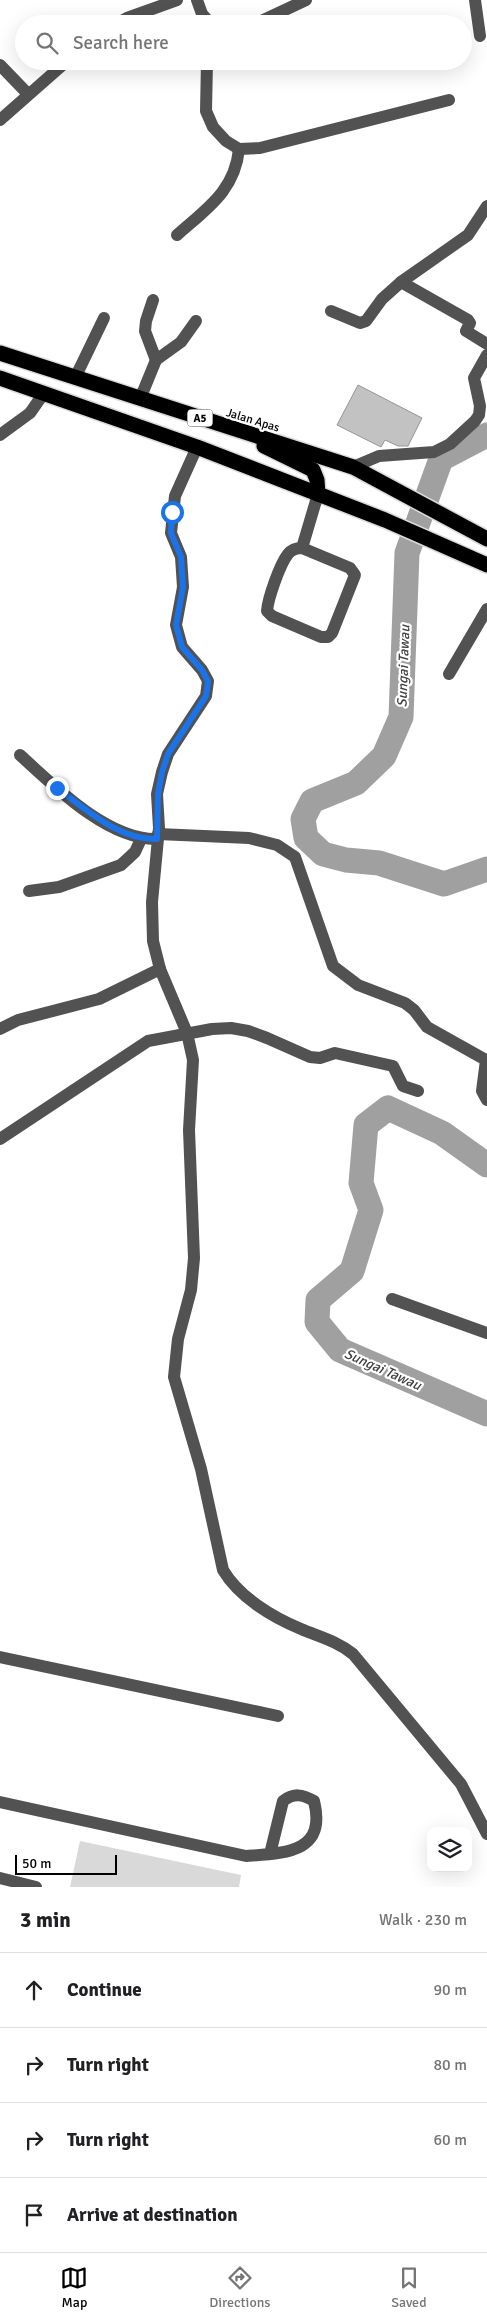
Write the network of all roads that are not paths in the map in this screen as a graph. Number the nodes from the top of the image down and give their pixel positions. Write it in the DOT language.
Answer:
graph roads {
  1 [pos="177,0"];
  2 [pos="197,0"];
  3 [pos="306,0"];
  4 [pos="475,0"];
  5 [pos="135,15"];
  6 [pos="203,15"];
  7 [pos="274,15"];
  8 [pos="480,36"];
  9 [pos="0,65"];
  10 [pos="56,70"];
  11 [pos="207,70"];
  12 [pos="28,94"];
  13 [pos="449,100"];
  14 [pos="0,120"];
  15 [pos="239,149"];
  16 [pos="487,206"];
  17 [pos="177,235"];
  18 [pos="401,282"];
  19 [pos="153,300"];
  20 [pos="331,311"];
  21 [pos="104,318"];
  22 [pos="196,321"];
  23 [pos="487,344"];
  24 [pos="0,353"];
  25 [pos="487,355"];
  26 [pos="156,360"];
  27 [pos="0,378"];
  28 [pos="75,378"];
  29 [pos="44,393"];
  30 [pos="140,399"];
  31 [pos="0,436"];
  32 [pos="260,438"];
  33 [pos="197,447"];
  34 [pos="353,467"];
  35 [pos="318,494"];
  36 [pos="487,539"];
  37 [pos="302,548"];
  38 [pos="487,565"];
  39 [pos="487,609"];
  40 [pos="449,674"];
  41 [pos="20,755"];
  42 [pos="158,836"];
  43 [pos="141,839"];
  44 [pos="29,891"];
  45 [pos="160,969"];
  46 [pos="0,1029"];
  47 [pos="187,1033"];
  48 [pos="418,1091"];
  49 [pos="487,1100"];
  50 [pos="0,1139"];
  51 [pos="392,1299"];
  52 [pos="487,1333"];
  53 [pos="0,1657"];
  54 [pos="278,1716"];
  55 [pos="0,1802"];
  56 [pos="487,1834"];
  57 [pos="270,1854"];
  58 [pos="0,1878"];
  59 [pos="36,1887"];
  1 -- 5 [label="street"];
  2 -- 6 [label="street"];
  3 -- 7 [label="street"];
  4 -- 8 [label="street"];
  9 -- 12 [label="street"];
  10 -- 12 [label="street"];
  11 -- 15 [label="street"];
  12 -- 14 [label="street"];
  13 -- 15 [label="street"];
  15 -- 17 [label="street"];
  16 -- 18 [label="street"];
  18 -- 20 [label="street"];
  18 -- 23 [label="street"];
  19 -- 26 [label="street"];
  21 -- 28 [label="street"];
  22 -- 26 [label="street"];
  24 -- 28 [label="highway, Jalan Apas / A5"];
  25 -- 34 [label="street"];
  26 -- 30 [label="street"];
  27 -- 29 [label="highway, A5"];
  28 -- 30 [label="highway, Jalan Apas / A5"];
  29 -- 31 [label="street"];
  29 -- 33 [label="highway, A5"];
  30 -- 32 [label="highway, Jalan Apas / A5"];
  32 -- 34 [label="highway, Jalan Apas / A5"];
  32 -- 35 [label="highway"];
  33 -- 35 [label="highway, A5"];
  33 -- 42 [label="street"];
  34 -- 36 [label="highway, Jalan Apas / A5"];
  35 -- 37 [label="street"];
  35 -- 38 [label="highway, A5"];
  37 -- 37 [label="street"];
  39 -- 40 [label="street"];
  41 -- 43 [label="street"];
  42 -- 43 [label="street"];
  42 -- 45 [label="street"];
  42 -- 49 [label="street"];
  43 -- 44 [label="street"];
  45 -- 46 [label="street"];
  45 -- 47 [label="street"];
  47 -- 48 [label="street"];
  47 -- 50 [label="street"];
  47 -- 56 [label="street"];
  51 -- 52 [label="street"];
  53 -- 54 [label="street"];
  55 -- 57 [label="street"];
  57 -- 57 [label="street"];
  58 -- 59 [label="street"];
}
